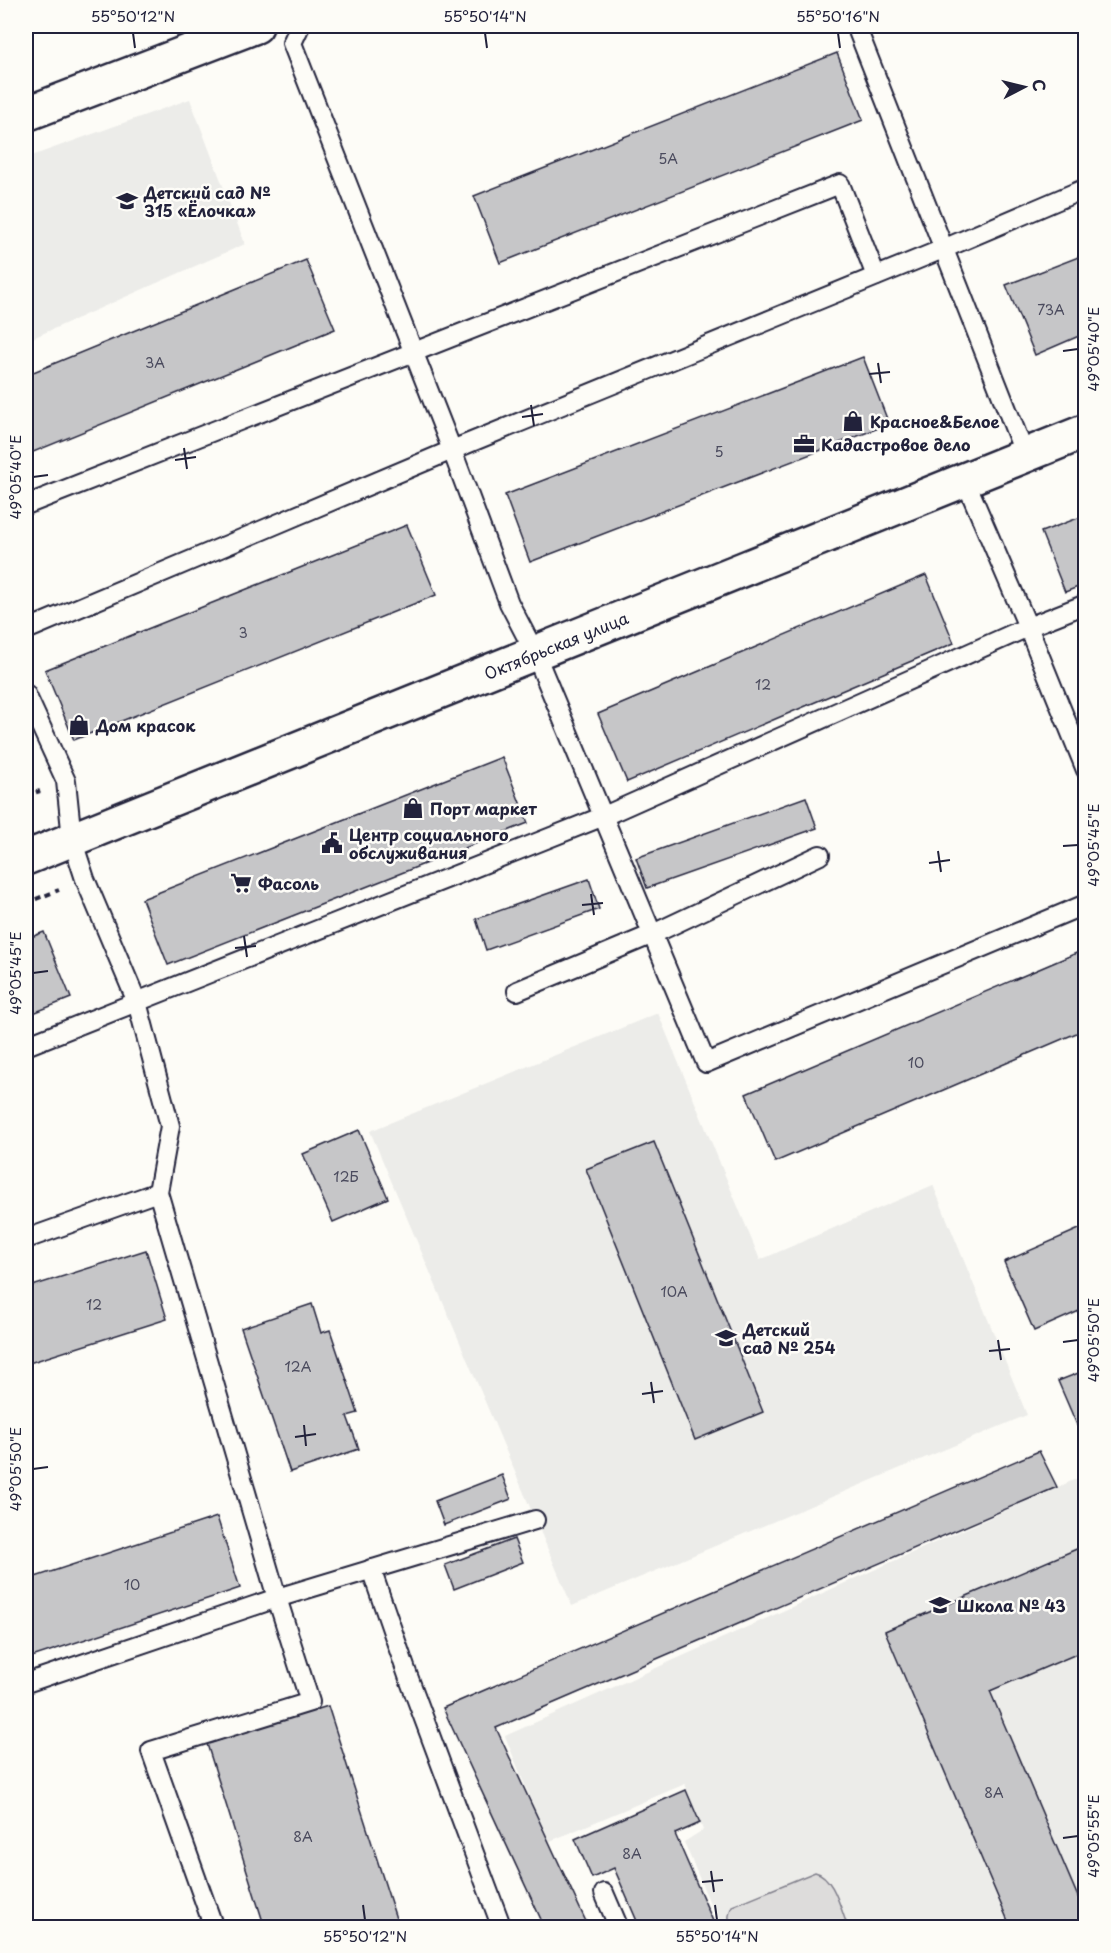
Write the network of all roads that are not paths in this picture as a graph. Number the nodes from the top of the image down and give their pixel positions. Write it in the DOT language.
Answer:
graph roads {
  1 [pos="256,26"];
  2 [pos="300,26"];
  3 [pos="856,26"];
  4 [pos="26,114"];
  5 [pos="1086,188"];
  6 [pos="943,249"];
  7 [pos="876,276"];
  8 [pos="413,352"];
  9 [pos="1086,431"];
  10 [pos="452,450"];
  11 [pos="1025,455"];
  12 [pos="965,480"];
  13 [pos="26,506"];
  14 [pos="1086,604"];
  15 [pos="1028,627"];
  16 [pos="26,630"];
  17 [pos="535,653"];
  18 [pos="26,694"];
  19 [pos="1081,745"];
  20 [pos="1086,770"];
  21 [pos="604,816"];
  22 [pos="72,839"];
  23 [pos="820,855"];
  24 [pos="26,858"];
  25 [pos="1086,904"];
  26 [pos="653,934"];
  27 [pos="517,991"];
  28 [pos="137,1002"];
  29 [pos="26,1046"];
  30 [pos="158,1192"];
  31 [pos="26,1239"];
  32 [pos="535,1520"];
  33 [pos="371,1569"];
  34 [pos="277,1598"];
  35 [pos="26,1683"];
  36 [pos="604,1893"];
  37 [pos="214,1928"];
  38 [pos="502,1928"];
  39 [pos="619,1928"];
  1 -- 4 [label="street"];
  2 -- 8 [label="lane"];
  3 -- 6 [label="lane"];
  5 -- 6 [label="lane"];
  6 -- 7 [label="lane"];
  6 -- 11 [label="lane"];
  7 -- 8 [label="lane"];
  7 -- 10 [label="lane"];
  8 -- 10 [label="lane"];
  8 -- 13 [label="lane"];
  9 -- 11 [label="street, Октябрьская улица"];
  10 -- 16 [label="lane"];
  10 -- 17 [label="lane"];
  11 -- 12 [label="street, Октябрьская улица"];
  12 -- 15 [label="lane"];
  12 -- 17 [label="street, Октябрьская улица"];
  14 -- 15 [label="lane"];
  15 -- 19 [label="lane"];
  15 -- 21 [label="lane"];
  17 -- 21 [label="lane"];
  17 -- 22 [label="street, Октябрьская улица"];
  18 -- 22 [label="lane"];
  19 -- 20 [label="lane"];
  21 -- 26 [label="lane"];
  21 -- 28 [label="lane"];
  22 -- 24 [label="street, Октябрьская улица"];
  22 -- 28 [label="lane"];
  23 -- 26 [label="lane"];
  25 -- 26 [label="lane"];
  26 -- 27 [label="lane"];
  28 -- 29 [label="lane"];
  28 -- 30 [label="lane"];
  30 -- 31 [label="lane"];
  30 -- 34 [label="lane"];
  32 -- 33 [label="lane"];
  33 -- 34 [label="lane"];
  33 -- 38 [label="lane"];
  34 -- 35 [label="lane"];
  34 -- 37 [label="lane"];
  36 -- 39 [label="lane"];
}
